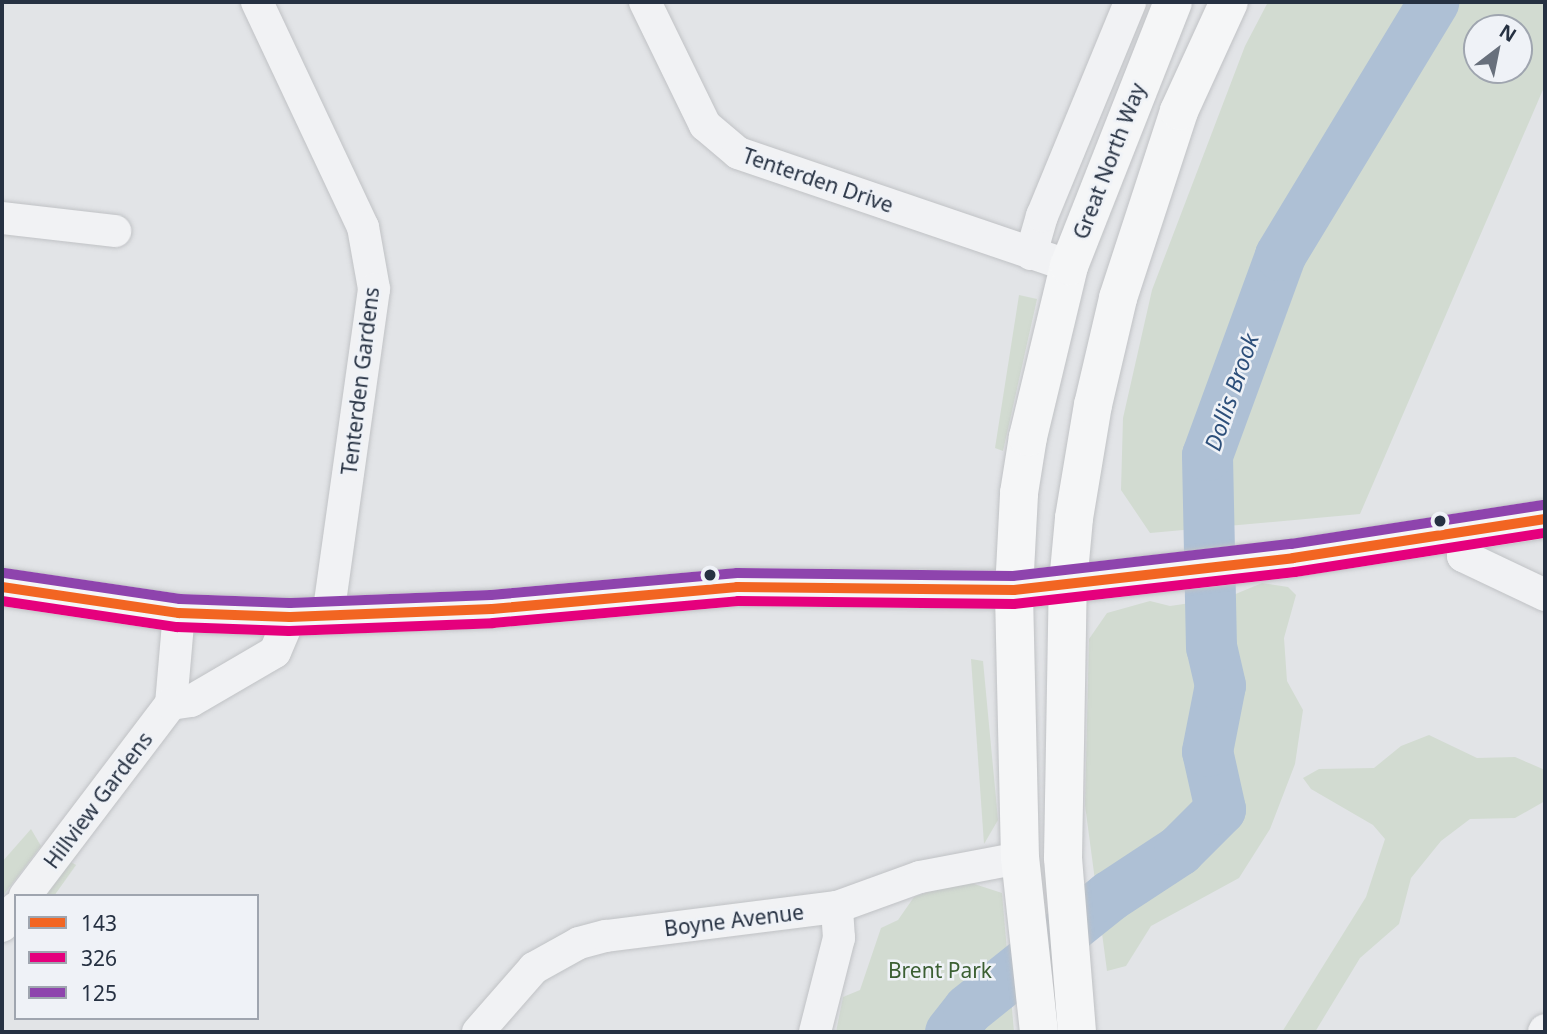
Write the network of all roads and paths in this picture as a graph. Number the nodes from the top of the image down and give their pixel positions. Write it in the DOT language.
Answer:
graph roads {
  1 [pos="257,2"];
  2 [pos="645,2"];
  3 [pos="1130,2"];
  4 [pos="1173,2"];
  5 [pos="1228,2"];
  6 [pos="2,216"];
  7 [pos="115,231"];
  8 [pos="1031,254"];
  9 [pos="1069,267"];
  10 [pos="1540,512"];
  11 [pos="1463,532"];
  12 [pos="1068,583"];
  13 [pos="2,587"];
  14 [pos="1014,590"];
  15 [pos="1545,595"];
  16 [pos="179,613"];
  17 [pos="328,616"];
  18 [pos="290,617"];
  19 [pos="171,704"];
  20 [pos="1020,858"];
  21 [pos="27,894"];
  22 [pos="837,907"];
  23 [pos="14,911"];
  24 [pos="2,926"];
  25 [pos="478,1032"];
  26 [pos="815,1032"];
  27 [pos="1039,1032"];
  28 [pos="1077,1032"];
  1 -- 17 [label="street, Tenterden Gardens"];
  2 -- 8 [label="street, Tenterden Drive"];
  3 -- 8 [label="street, Great North Way"];
  4 -- 9 [label="main road, Great North Way"];
  5 -- 12 [label="main road"];
  6 -- 7 [label="street"];
  8 -- 9 [label="street, Tenterden Drive"];
  9 -- 14 [label="main road, Great North Way"];
  10 -- 11 [label="main road"];
  11 -- 12 [label="main road"];
  11 -- 15 [label="street"];
  12 -- 14 [label="main road"];
  12 -- 28 [label="main road"];
  13 -- 16 [label="main road"];
  14 -- 17 [label="main road"];
  14 -- 20 [label="main road, Great North Way"];
  16 -- 18 [label="main road"];
  16 -- 19 [label="street"];
  17 -- 18 [label="main road"];
  18 -- 19 [label="street"];
  19 -- 21 [label="street, Hillview Gardens"];
  20 -- 22 [label="street, Boyne Avenue"];
  20 -- 27 [label="main road, Great North Way"];
  22 -- 25 [label="street, Boyne Avenue"];
  22 -- 26 [label="street"];
  23 -- 24 [label="street"];
}
